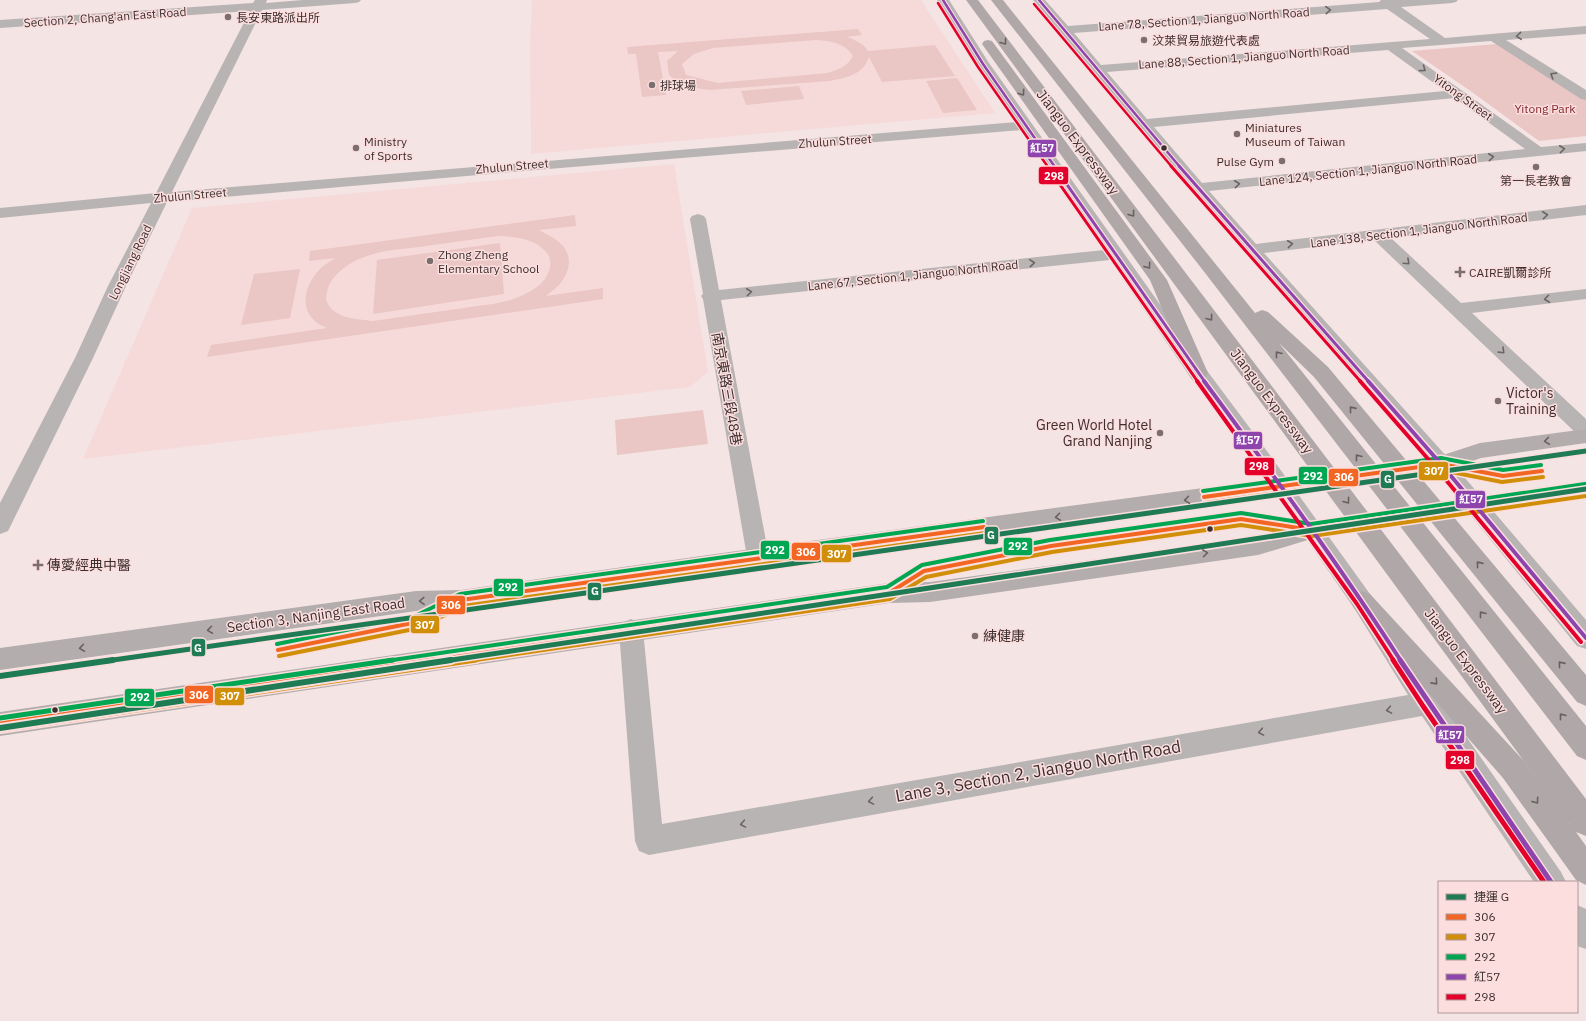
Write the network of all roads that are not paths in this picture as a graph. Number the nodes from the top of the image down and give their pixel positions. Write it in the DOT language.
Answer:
graph roads {
  1 [pos="292,0"];
  2 [pos="355,0"];
  3 [pos="943,0"];
  4 [pos="965,0"];
  5 [pos="972,0"];
  6 [pos="997,0"];
  7 [pos="1039,0"];
  8 [pos="1452,0"];
  9 [pos="1386,2"];
  10 [pos="260,3"];
  11 [pos="0,20"];
  12 [pos="0,24"];
  13 [pos="1066,30"];
  14 [pos="1586,30"];
  15 [pos="1494,38"];
  16 [pos="1444,42"];
  17 [pos="1391,46"];
  18 [pos="1097,68"];
  19 [pos="1586,83"];
  20 [pos="1569,85"];
  21 [pos="1458,94"];
  22 [pos="1586,96"];
  23 [pos="1142,124"];
  24 [pos="1026,126"];
  25 [pos="1586,147"];
  26 [pos="1538,152"];
  27 [pos="1198,188"];
  28 [pos="162,197"];
  29 [pos="1586,210"];
  30 [pos="0,213"];
  31 [pos="698,219"];
  32 [pos="1379,235"];
  33 [pos="1252,249"];
  34 [pos="1116,254"];
  35 [pos="1208,265"];
  36 [pos="1586,294"];
  37 [pos="710,296"];
  38 [pos="1458,309"];
  39 [pos="1198,373"];
  40 [pos="1586,431"];
  41 [pos="1586,436"];
  42 [pos="1441,464"];
  43 [pos="1281,487"];
  44 [pos="1586,490"];
  45 [pos="1476,506"];
  46 [pos="0,525"];
  47 [pos="1311,530"];
  48 [pos="758,558"];
  49 [pos="1362,601"];
  50 [pos="631,630"];
  51 [pos="1586,638"];
  52 [pos="0,659"];
  53 [pos="1586,694"];
  54 [pos="1428,703"];
  55 [pos="0,724"];
  56 [pos="1586,747"];
  57 [pos="1586,822"];
  58 [pos="1586,870"];
  59 [pos="1550,881"];
  60 [pos="1578,922"];
  61 [pos="1586,934"];
  1 -- 10 [label="street, Section 2, Chang'an East Road"];
  2 -- 10 [label="street, Section 2, Chang'an East Road"];
  3 -- 24 [label="street"];
  4 -- 39 [label="highway, one-way"];
  5 -- 57 [label="highway, Jianguo Expressway, one-way"];
  6 -- 35 [label="highway, Jianguo Expressway"];
  7 -- 13 [label="street"];
  8 -- 9 [label="street, Lane 78, Section 1, Jianguo North Road"];
  13 -- 9 [label="street, Lane 78, Section 1, Jianguo North Road, one-way"];
  9 -- 16 [label="street"];
  10 -- 11 [label="street, Section 2, Chang'an East Road"];
  10 -- 12 [label="street, Section 2, Chang'an East Road"];
  10 -- 28 [label="street, Longjiang Road"];
  13 -- 18 [label="street"];
  14 -- 15 [label="street, one-way"];
  15 -- 16 [label="street"];
  20 -- 15 [label="street, one-way"];
  16 -- 17 [label="street"];
  17 -- 18 [label="street, Lane 88, Section 1, Jianguo North Road"];
  17 -- 21 [label="street, Yitong Street, one-way"];
  18 -- 23 [label="street"];
  19 -- 20 [label="street"];
  20 -- 22 [label="street"];
  21 -- 23 [label="street"];
  21 -- 26 [label="street, Yitong Street"];
  23 -- 27 [label="street"];
  24 -- 28 [label="street, Zhulun Street"];
  24 -- 34 [label="street"];
  26 -- 25 [label="street, one-way"];
  27 -- 26 [label="street, Lane 124, Section 1, Jianguo North Road, one-way"];
  27 -- 33 [label="street"];
  28 -- 30 [label="street, Zhulun Street"];
  28 -- 46 [label="street, Longjiang Road"];
  32 -- 29 [label="street, Lane 138, Section 1, Jianguo North Road, one-way"];
  31 -- 37 [label="street, 南京東路三段48巷"];
  33 -- 32 [label="street, Lane 138, Section 1, Jianguo North Road, one-way"];
  32 -- 38 [label="street, one-way"];
  33 -- 42 [label="street"];
  37 -- 34 [label="street, Lane 67, Section 1, Jianguo North Road, one-way"];
  34 -- 39 [label="street"];
  53 -- 35 [label="highway, one-way"];
  56 -- 35 [label="highway, Jianguo Expressway, one-way"];
  36 -- 38 [label="street, one-way"];
  37 -- 48 [label="street, 南京東路三段48巷"];
  38 -- 40 [label="street, one-way"];
  39 -- 43 [label="street"];
  41 -- 42 [label="main road, Section 3, Nanjing East Road, one-way"];
  42 -- 43 [label="main road, Section 3, Nanjing East Road"];
  42 -- 45 [label="street"];
  43 -- 47 [label="street"];
  43 -- 48 [label="main road, Section 3, Nanjing East Road, one-way"];
  44 -- 45 [label="main road"];
  45 -- 47 [label="main road"];
  45 -- 51 [label="street"];
  47 -- 49 [label="street"];
  50 -- 47 [label="main road, one-way"];
  48 -- 52 [label="main road, Section 3, Nanjing East Road, one-way"];
  49 -- 54 [label="street"];
  49 -- 58 [label="highway, one-way"];
  54 -- 50 [label="street, Lane 3, Section 2, Jianguo North Road, one-way"];
  50 -- 55 [label="main road"];
  54 -- 59 [label="street"];
  60 -- 61 [label="street"];
}
